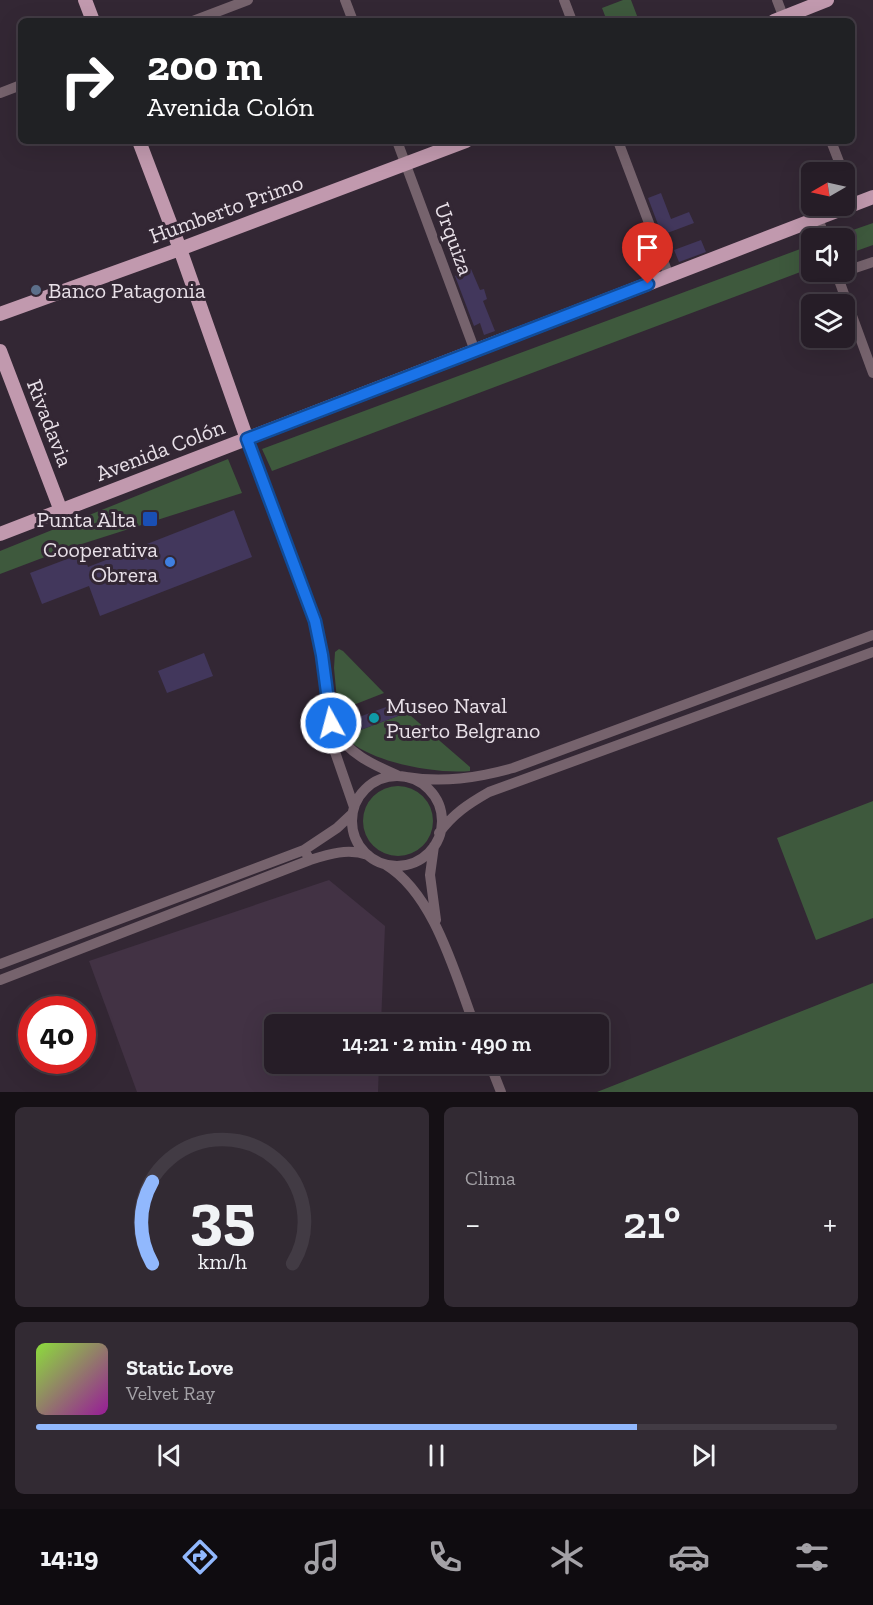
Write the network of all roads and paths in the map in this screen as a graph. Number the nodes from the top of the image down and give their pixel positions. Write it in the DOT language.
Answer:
graph roads {
  1 [pos="85,0"];
  2 [pos="248,0"];
  3 [pos="345,0"];
  4 [pos="564,0"];
  5 [pos="777,0"];
  6 [pos="827,0"];
  7 [pos="92,18"];
  8 [pos="201,18"];
  9 [pos="352,18"];
  10 [pos="571,18"];
  11 [pos="781,18"];
  12 [pos="786,18"];
  13 [pos="18,87"];
  14 [pos="0,93"];
  15 [pos="140,144"];
  16 [pos="398,144"];
  17 [pos="458,144"];
  18 [pos="619,144"];
  19 [pos="832,144"];
  20 [pos="839,162"];
  21 [pos="406,164"];
  22 [pos="873,197"];
  23 [pos="855,204"];
  24 [pos="823,216"];
  25 [pos="818,218"];
  26 [pos="822,228"];
  27 [pos="180,249"];
  28 [pos="873,262"];
  29 [pos="855,268"];
  30 [pos="669,276"];
  31 [pos="840,282"];
  32 [pos="0,314"];
  33 [pos="0,351"];
  34 [pos="475,351"];
  35 [pos="873,373"];
  36 [pos="247,439"];
  37 [pos="61,511"];
  38 [pos="0,534"];
  39 [pos="873,635"];
  40 [pos="873,651"];
  41 [pos="331,723"];
  42 [pos="402,776"];
  43 [pos="353,811"];
  44 [pos="440,833"];
  45 [pos="435,844"];
  46 [pos="304,850"];
  47 [pos="368,855"];
  48 [pos="310,861"];
  49 [pos="384,864"];
  50 [pos="438,932"];
  51 [pos="0,964"];
  52 [pos="0,980"];
  53 [pos="470,1014"];
  54 [pos="494,1074"];
  55 [pos="501,1092"];
  1 -- 7 [label="main road"];
  2 -- 8 [label="street"];
  3 -- 9 [label="street"];
  4 -- 10 [label="street"];
  5 -- 11 [label="street"];
  6 -- 12 [label="main road"];
  13 -- 14 [label="street"];
  15 -- 27 [label="main road"];
  16 -- 21 [label="street, Urquiza"];
  17 -- 21 [label="main road, Humberto Primo"];
  18 -- 30 [label="street"];
  19 -- 20 [label="street"];
  21 -- 27 [label="main road, Humberto Primo"];
  21 -- 34 [label="street, Urquiza"];
  22 -- 23 [label="main road, Avenida Colón"];
  24 -- 25 [label="main road, Avenida Colón"];
  25 -- 26 [label="street"];
  25 -- 30 [label="main road, Avenida Colón"];
  27 -- 32 [label="main road, Humberto Primo"];
  27 -- 36 [label="main road"];
  28 -- 29 [label="street"];
  30 -- 34 [label="main road, Avenida Colón"];
  31 -- 35 [label="street"];
  33 -- 37 [label="main road, Rivadavia"];
  34 -- 36 [label="main road, Avenida Colón"];
  36 -- 37 [label="main road, Avenida Colón"];
  36 -- 41 [label="street"];
  37 -- 38 [label="main road, Avenida Colón"];
  39 -- 42 [label="street"];
  40 -- 44 [label="street"];
  41 -- 42 [label="street"];
  41 -- 43 [label="street"];
  42 -- 43 [label="street"];
  42 -- 44 [label="street"];
  43 -- 46 [label="street"];
  43 -- 47 [label="street"];
  44 -- 45 [label="street"];
  45 -- 49 [label="street"];
  45 -- 50 [label="street"];
  46 -- 48 [label="street"];
  46 -- 51 [label="street"];
  47 -- 48 [label="street"];
  47 -- 49 [label="street"];
  48 -- 52 [label="street"];
  49 -- 50 [label="street"];
  50 -- 53 [label="street"];
  54 -- 55 [label="street"];
}
